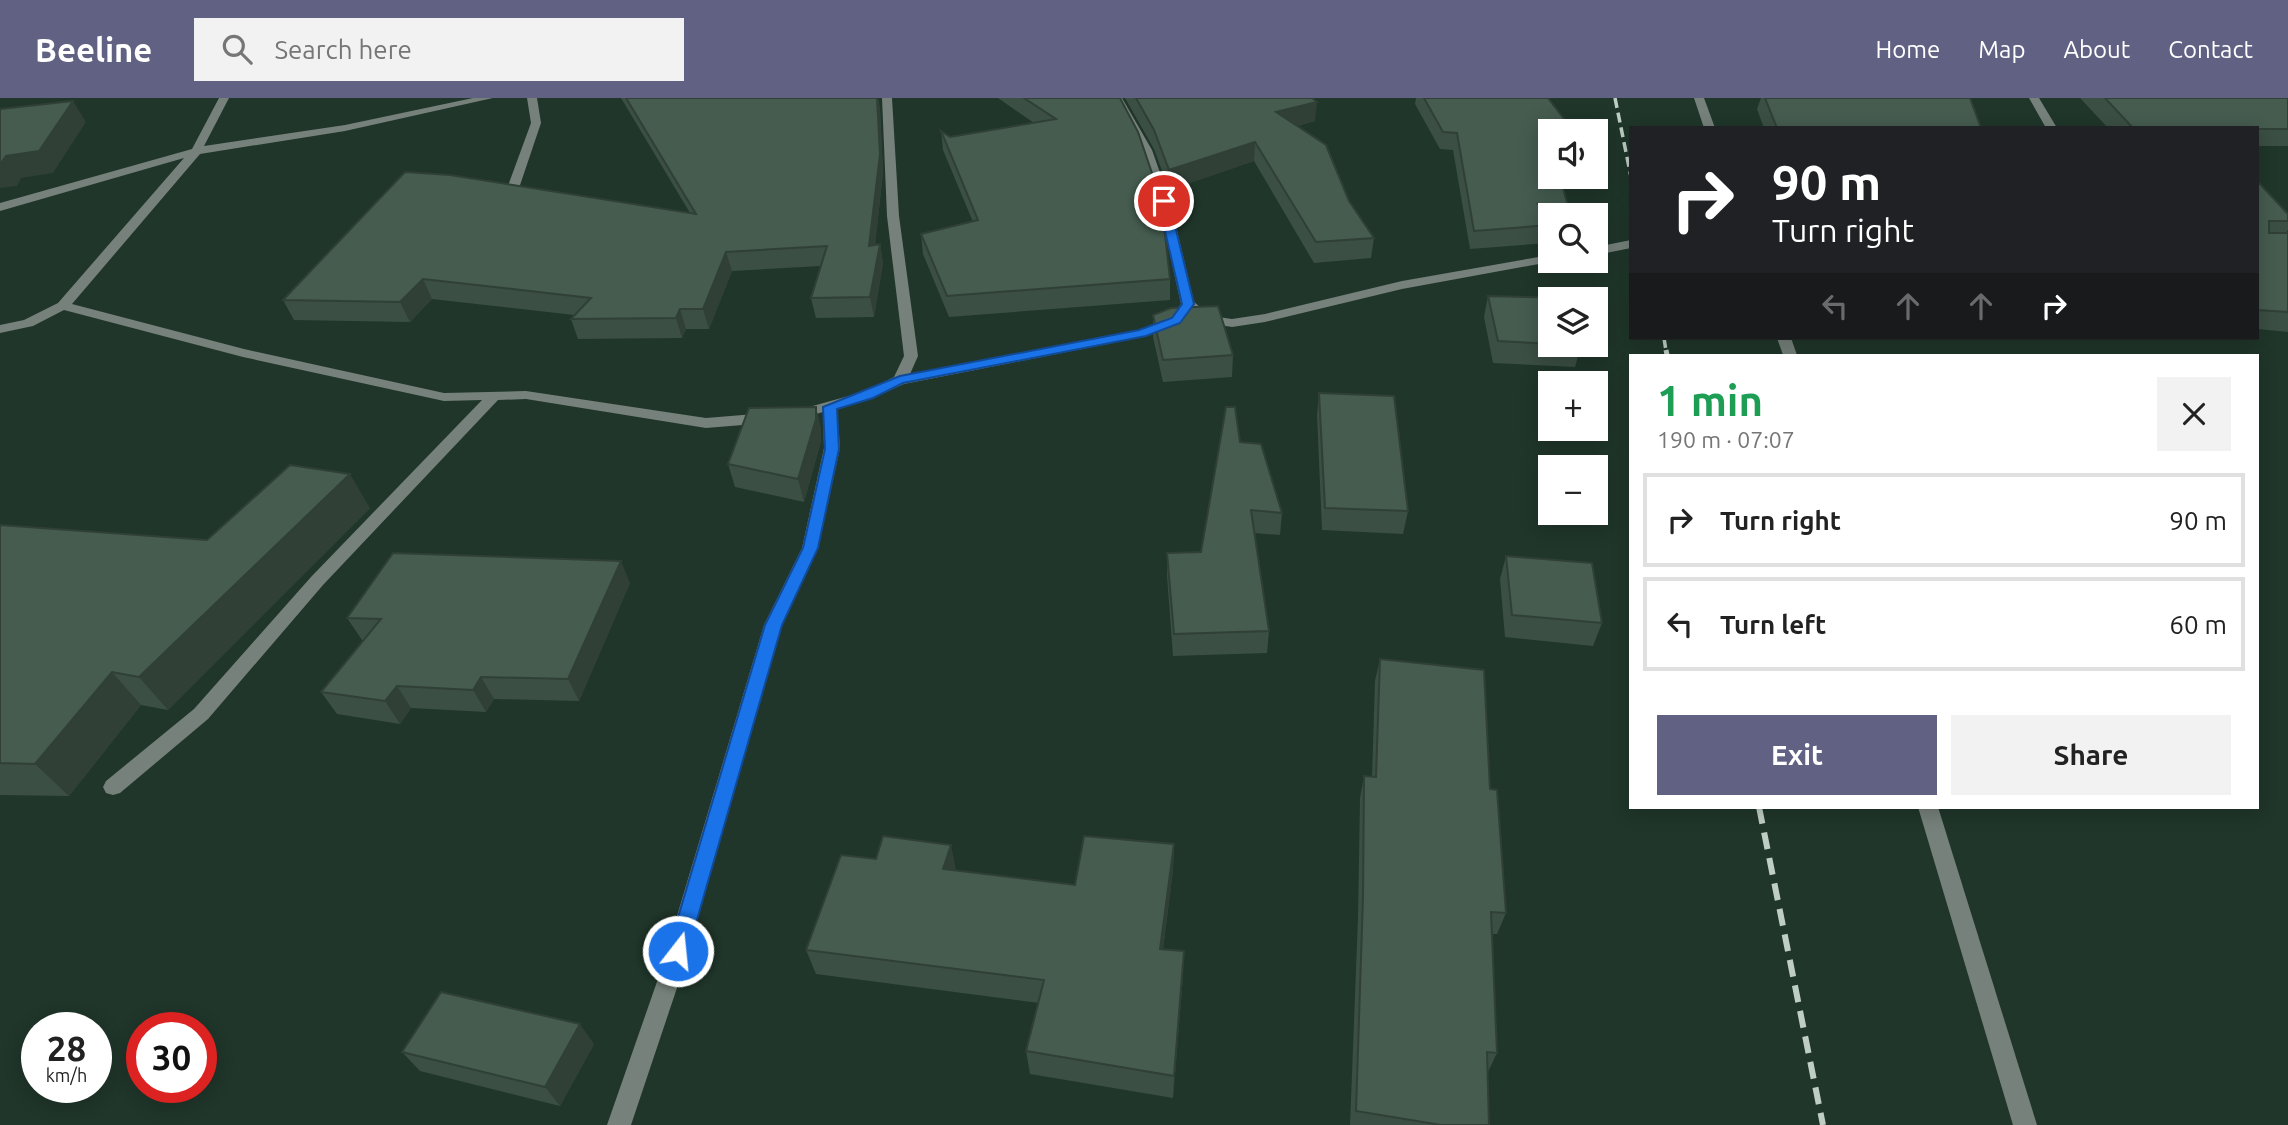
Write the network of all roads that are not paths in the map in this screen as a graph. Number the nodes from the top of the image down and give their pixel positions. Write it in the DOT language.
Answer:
graph roads {
  1 [pos="224,98"];
  2 [pos="412,98"];
  3 [pos="488,98"];
  4 [pos="532,98"];
  5 [pos="887,98"];
  6 [pos="1116,98"];
  7 [pos="1699,98"];
  8 [pos="2034,98"];
  9 [pos="412,115"];
  10 [pos="1709,126"];
  11 [pos="2051,126"];
  12 [pos="196,151"];
  13 [pos="511,194"];
  14 [pos="0,207"];
  15 [pos="1629,244"];
  16 [pos="1608,248"];
  17 [pos="1538,261"];
  18 [pos="1188,304"];
  19 [pos="63,306"];
  20 [pos="0,329"];
  21 [pos="900,380"];
  22 [pos="494,396"];
  23 [pos="830,407"];
  24 [pos="113,787"];
  25 [pos="1929,809"];
  26 [pos="619,1125"];
  27 [pos="2025,1125"];
  1 -- 12 [label="street"];
  2 -- 9 [label="street"];
  3 -- 9 [label="street"];
  4 -- 13 [label="street"];
  5 -- 21 [label="street"];
  6 -- 18 [label="street"];
  7 -- 10 [label="street"];
  8 -- 11 [label="street"];
  9 -- 12 [label="street"];
  12 -- 14 [label="street"];
  12 -- 19 [label="street"];
  15 -- 16 [label="street"];
  17 -- 18 [label="street"];
  18 -- 21 [label="street"];
  19 -- 20 [label="street"];
  19 -- 22 [label="street"];
  21 -- 23 [label="street"];
  22 -- 23 [label="street"];
  22 -- 24 [label="street"];
  23 -- 26 [label="street"];
  25 -- 27 [label="street"];
}
